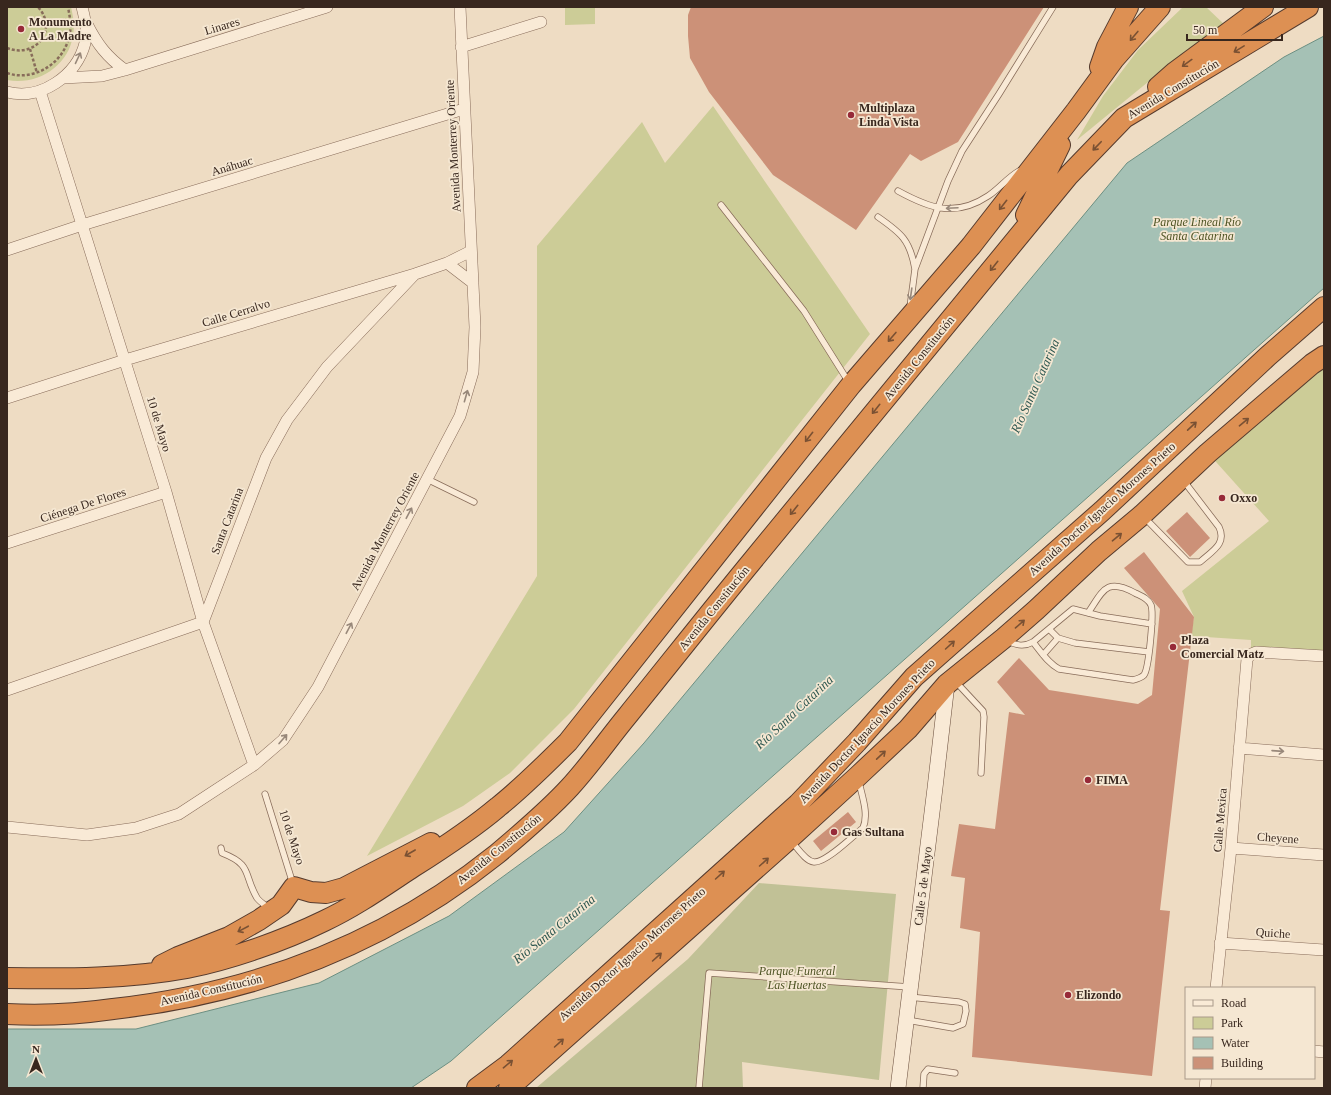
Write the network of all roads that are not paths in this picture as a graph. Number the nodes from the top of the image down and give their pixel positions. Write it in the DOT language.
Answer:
graph roads {
  1 [pos="82,7"];
  2 [pos="327,7"];
  3 [pos="460,7"];
  4 [pos="1053,7"];
  5 [pos="1128,7"];
  6 [pos="1160,7"];
  7 [pos="1264,7"];
  8 [pos="1308,7"];
  9 [pos="86,22"];
  10 [pos="541,22"];
  11 [pos="461,47"];
  12 [pos="125,70"];
  13 [pos="63,78"];
  14 [pos="1092,89"];
  15 [pos="40,91"];
  16 [pos="8,93"];
  17 [pos="464,109"];
  18 [pos="1076,111"];
  19 [pos="1124,118"];
  20 [pos="1034,165"];
  21 [pos="898,191"];
  22 [pos="721,205"];
  23 [pos="938,208"];
  24 [pos="878,217"];
  25 [pos="82,225"];
  26 [pos="1012,244"];
  27 [pos="7,250"];
  28 [pos="471,251"];
  29 [pos="447,263"];
  30 [pos="915,270"];
  31 [pos="415,274"];
  32 [pos="473,283"];
  33 [pos="1324,307"];
  34 [pos="908,319"];
  35 [pos="125,360"];
  36 [pos="1320,361"];
  37 [pos="851,385"];
  38 [pos="7,398"];
  39 [pos="1181,478"];
  40 [pos="427,479"];
  41 [pos="166,492"];
  42 [pos="474,502"];
  43 [pos="1142,515"];
  44 [pos="7,544"];
  45 [pos="1088,613"];
  46 [pos="203,622"];
  47 [pos="1152,624"];
  48 [pos="1048,629"];
  49 [pos="1004,638"];
  50 [pos="1058,638"];
  51 [pos="1034,642"];
  52 [pos="1149,652"];
  53 [pos="1043,655"];
  54 [pos="1324,656"];
  55 [pos="950,681"];
  56 [pos="7,690"];
  57 [pos="1239,748"];
  58 [pos="1324,754"];
  59 [pos="254,765"];
  60 [pos="981,773"];
  61 [pos="858,776"];
  62 [pos="265,794"];
  63 [pos="7,827"];
  64 [pos="472,827"];
  65 [pos="789,839"];
  66 [pos="221,848"];
  67 [pos="1231,848"];
  68 [pos="1324,855"];
  69 [pos="294,887"];
  70 [pos="272,911"];
  71 [pos="1220,943"];
  72 [pos="1324,950"];
  73 [pos="145,974"];
  74 [pos="7,978"];
  75 [pos="1216,987"];
  76 [pos="910,992"];
  77 [pos="7,1014"];
  78 [pos="906,1020"];
  79 [pos="955,1074"];
  80 [pos="477,1088"];
  81 [pos="509,1088"];
  82 [pos="698,1088"];
  83 [pos="898,1088"];
  84 [pos="923,1088"];
  1 -- 9 [label="street"];
  2 -- 12 [label="street, Linares"];
  3 -- 11 [label="street, Avenida Monterrey Oriente"];
  4 -- 23 [label="lane"];
  5 -- 14 [label="highway"];
  6 -- 14 [label="highway, one-way"];
  7 -- 19 [label="highway, one-way"];
  8 -- 19 [label="highway, Avenida Constitución, one-way"];
  9 -- 12 [label="street"];
  13 -- 9 [label="street, one-way"];
  10 -- 11 [label="street"];
  11 -- 17 [label="street, Avenida Monterrey Oriente"];
  12 -- 13 [label="street, Linares"];
  13 -- 15 [label="street"];
  14 -- 18 [label="highway"];
  15 -- 16 [label="street"];
  15 -- 25 [label="street, 10 de Mayo"];
  17 -- 25 [label="street, Anáhuac"];
  17 -- 28 [label="street, Avenida Monterrey Oriente"];
  18 -- 20 [label="highway"];
  18 -- 26 [label="highway"];
  19 -- 26 [label="highway, Avenida Constitución, one-way"];
  20 -- 23 [label="lane, one-way"];
  20 -- 34 [label="highway, one-way"];
  21 -- 23 [label="lane"];
  22 -- 37 [label="lane"];
  23 -- 30 [label="lane"];
  24 -- 30 [label="lane"];
  25 -- 27 [label="street, Anáhuac"];
  25 -- 35 [label="street, 10 de Mayo"];
  26 -- 77 [label="highway, Avenida Constitución, one-way"];
  28 -- 29 [label="street, Calle Cerralvo"];
  28 -- 32 [label="street, Avenida Monterrey Oriente"];
  29 -- 31 [label="street, Calle Cerralvo"];
  29 -- 32 [label="street"];
  30 -- 34 [label="lane, one-way"];
  31 -- 35 [label="street, Calle Cerralvo"];
  31 -- 46 [label="street, Santa Catarina"];
  40 -- 32 [label="street, Avenida Monterrey Oriente, one-way"];
  80 -- 33 [label="highway, Avenida Doctor Ignacio Morones Prieto, one-way"];
  34 -- 37 [label="highway, one-way"];
  35 -- 38 [label="street, Calle Cerralvo"];
  35 -- 41 [label="street, 10 de Mayo"];
  39 -- 36 [label="highway, Avenida Doctor Ignacio Morones Prieto, one-way"];
  37 -- 64 [label="highway, one-way"];
  39 -- 43 [label="highway, Avenida Doctor Ignacio Morones Prieto"];
  39 -- 43 [label="lane"];
  40 -- 42 [label="lane"];
  59 -- 40 [label="street, Avenida Monterrey Oriente, one-way"];
  41 -- 44 [label="street, Ciénega De Flores"];
  41 -- 46 [label="street, 10 de Mayo"];
  49 -- 43 [label="highway, Avenida Doctor Ignacio Morones Prieto, one-way"];
  45 -- 47 [label="lane"];
  45 -- 47 [label="lane"];
  45 -- 48 [label="lane"];
  46 -- 56 [label="street"];
  46 -- 59 [label="street, 10 de Mayo"];
  47 -- 52 [label="lane"];
  48 -- 50 [label="lane"];
  48 -- 51 [label="lane"];
  49 -- 51 [label="lane"];
  49 -- 55 [label="highway, Avenida Doctor Ignacio Morones Prieto"];
  50 -- 52 [label="lane"];
  50 -- 53 [label="lane"];
  51 -- 53 [label="lane"];
  52 -- 53 [label="lane"];
  54 -- 57 [label="street, Calle Mexica"];
  55 -- 60 [label="lane"];
  61 -- 55 [label="highway, Avenida Doctor Ignacio Morones Prieto, one-way"];
  55 -- 76 [label="street, Calle 5 de Mayo"];
  57 -- 58 [label="street, one-way"];
  57 -- 67 [label="street, Calle Mexica"];
  59 -- 63 [label="street, Avenida Monterrey Oriente"];
  61 -- 65 [label="highway, Avenida Doctor Ignacio Morones Prieto"];
  61 -- 65 [label="lane"];
  62 -- 69 [label="lane, 10 de Mayo"];
  64 -- 69 [label="highway, one-way"];
  64 -- 73 [label="highway"];
  81 -- 65 [label="highway, Avenida Doctor Ignacio Morones Prieto, one-way"];
  66 -- 70 [label="lane"];
  67 -- 68 [label="street, Cheyene"];
  67 -- 71 [label="street, Calle Mexica"];
  69 -- 70 [label="highway"];
  70 -- 73 [label="highway, one-way"];
  71 -- 72 [label="street, Quiche"];
  71 -- 75 [label="street, Calle Mexica"];
  73 -- 74 [label="highway"];
  76 -- 78 [label="street, Calle 5 de Mayo"];
  76 -- 78 [label="lane"];
  76 -- 82 [label="lane"];
  78 -- 83 [label="street, Calle 5 de Mayo"];
  79 -- 84 [label="lane"];
}
